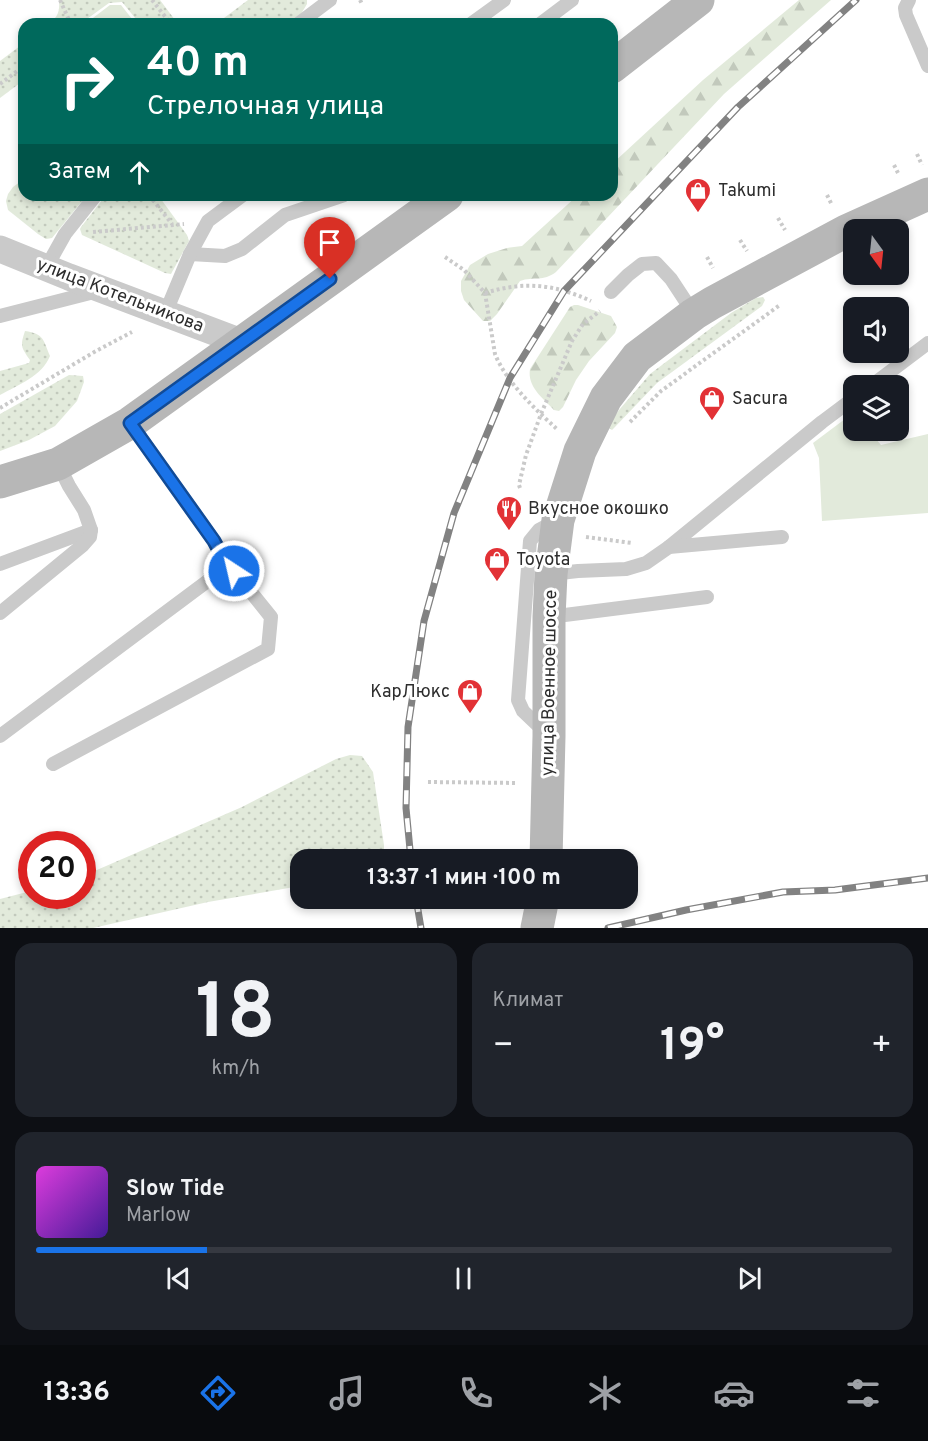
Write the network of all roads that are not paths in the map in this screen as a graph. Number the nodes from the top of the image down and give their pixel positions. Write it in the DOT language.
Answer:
graph roads {
  1 [pos="330,0"];
  2 [pos="504,0"];
  3 [pos="572,0"];
  4 [pos="698,0"];
  5 [pos="909,0"];
  6 [pos="306,18"];
  7 [pos="479,18"];
  8 [pos="548,18"];
  9 [pos="618,62"];
  10 [pos="928,66"];
  11 [pos="928,194"];
  12 [pos="91,201"];
  13 [pos="235,201"];
  14 [pos="326,201"];
  15 [pos="439,201"];
  16 [pos="1,251"];
  17 [pos="190,254"];
  18 [pos="46,268"];
  19 [pos="103,290"];
  20 [pos="611,292"];
  21 [pos="165,314"];
  22 [pos="694,314"];
  23 [pos="0,316"];
  24 [pos="241,342"];
  25 [pos="928,343"];
  26 [pos="886,375"];
  27 [pos="843,406"];
  28 [pos="130,423"];
  29 [pos="58,464"];
  30 [pos="0,482"];
  31 [pos="558,520"];
  32 [pos="91,530"];
  33 [pos="782,537"];
  34 [pos="669,547"];
  35 [pos="222,556"];
  36 [pos="0,564"];
  37 [pos="551,574"];
  38 [pos="707,597"];
  39 [pos="0,613"];
  40 [pos="549,617"];
  41 [pos="0,736"];
  42 [pos="549,736"];
  43 [pos="53,764"];
  44 [pos="546,849"];
  45 [pos="541,909"];
  46 [pos="537,928"];
  1 -- 6 [label="lane"];
  2 -- 7 [label="lane"];
  3 -- 8 [label="lane"];
  4 -- 9 [label="main road"];
  5 -- 10 [label="lane"];
  11 -- 22 [label="main road, улица Военное шоссе"];
  12 -- 18 [label="lane"];
  13 -- 17 [label="lane"];
  14 -- 17 [label="lane"];
  15 -- 24 [label="main road"];
  16 -- 18 [label="street, улица Котельникова"];
  17 -- 21 [label="lane"];
  18 -- 19 [label="street, улица Котельникова"];
  19 -- 21 [label="street, улица Котельникова"];
  19 -- 23 [label="lane"];
  20 -- 22 [label="lane"];
  21 -- 24 [label="street, улица Котельникова"];
  22 -- 31 [label="main road, улица Военное шоссе"];
  24 -- 28 [label="main road"];
  25 -- 26 [label="lane"];
  27 -- 34 [label="lane"];
  28 -- 29 [label="main road"];
  28 -- 35 [label="lane"];
  29 -- 30 [label="main road"];
  29 -- 32 [label="lane"];
  31 -- 37 [label="main road, улица Военное шоссе"];
  31 -- 42 [label="lane"];
  32 -- 36 [label="lane"];
  32 -- 39 [label="lane"];
  33 -- 34 [label="lane"];
  34 -- 37 [label="lane"];
  35 -- 41 [label="lane"];
  35 -- 43 [label="lane"];
  37 -- 40 [label="main road, улица Военное шоссе"];
  38 -- 40 [label="lane"];
  40 -- 42 [label="main road, улица Военное шоссе"];
  42 -- 44 [label="main road, улица Военное шоссе"];
  45 -- 46 [label="main road"];
}
